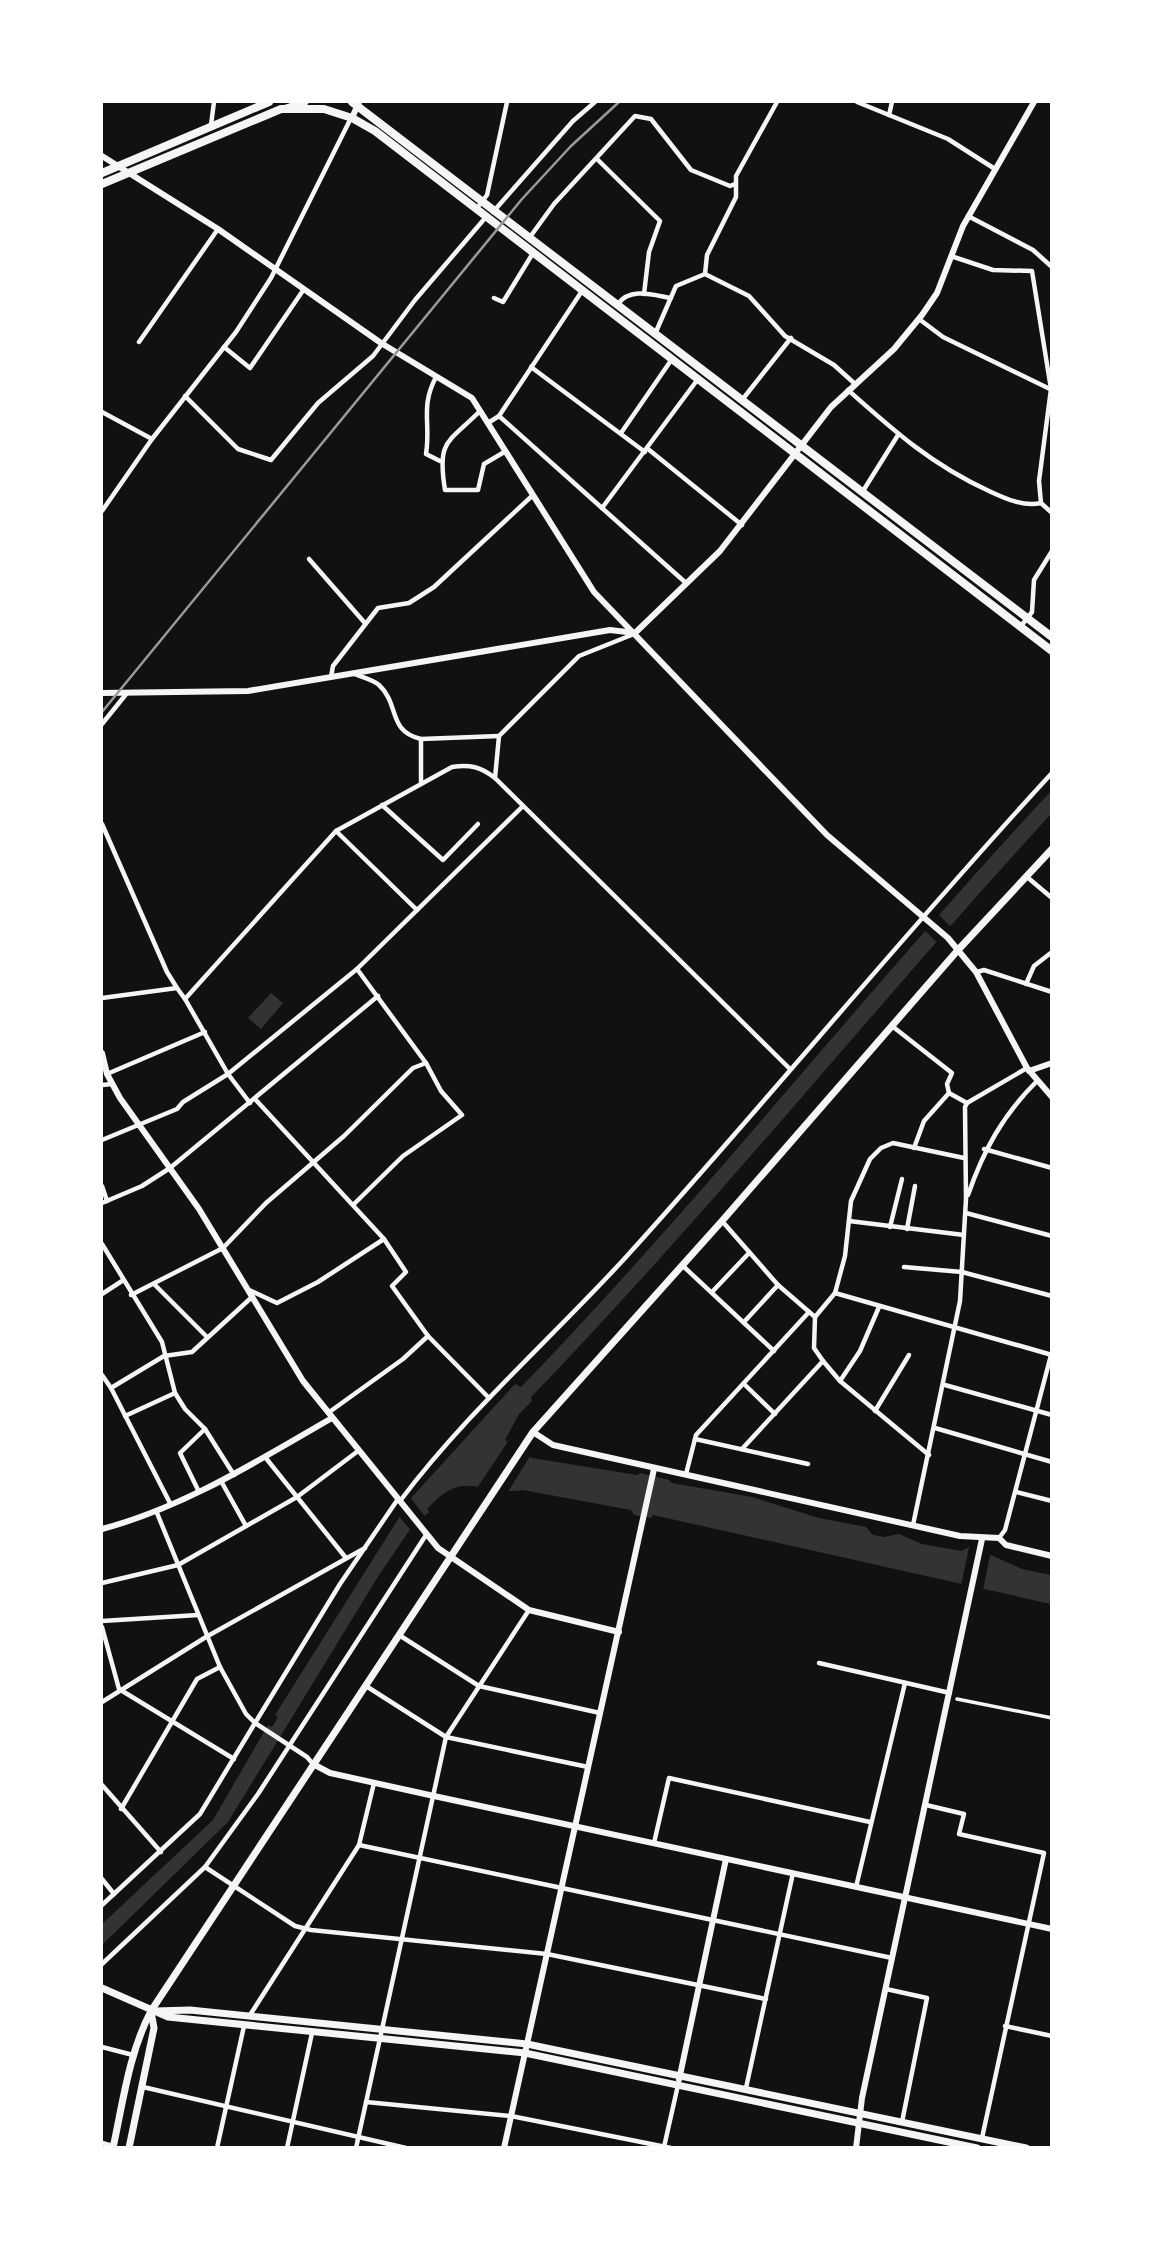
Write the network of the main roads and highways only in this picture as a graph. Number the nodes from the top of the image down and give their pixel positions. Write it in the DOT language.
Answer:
graph roads {
  1 [pos="264,102"];
  2 [pos="269,102"];
  3 [pos="305,102"];
  4 [pos="356,103"];
  5 [pos="253,106"];
  6 [pos="281,109"];
  7 [pos="102,173"];
  8 [pos="102,184"];
  9 [pos="480,204"];
  10 [pos="798,449"];
  11 [pos="1052,638"];
  12 [pos="1052,651"];
  13 [pos="1052,849"];
  14 [pos="102,1988"];
  15 [pos="151,2011"];
  16 [pos="380,2034"];
  17 [pos="526,2048"];
  18 [pos="114,2147"];
  19 [pos="130,2147"];
  20 [pos="977,2147"];
  21 [pos="1026,2147"];
  1 -- 5 [label="main road"];
  2 -- 5 [label="main road"];
  3 -- 6 [label="main road"];
  4 -- 9 [label="main road"];
  5 -- 7 [label="main road"];
  6 -- 8 [label="main road"];
  6 -- 9 [label="main road"];
  9 -- 10 [label="main road"];
  9 -- 10 [label="main road"];
  10 -- 11 [label="main road"];
  10 -- 12 [label="main road"];
  13 -- 15 [label="main road"];
  14 -- 15 [label="main road"];
  15 -- 16 [label="main road"];
  15 -- 16 [label="main road"];
  15 -- 18 [label="main road"];
  15 -- 19 [label="main road"];
  16 -- 17 [label="main road"];
  17 -- 20 [label="main road"];
  17 -- 21 [label="main road"];
}
